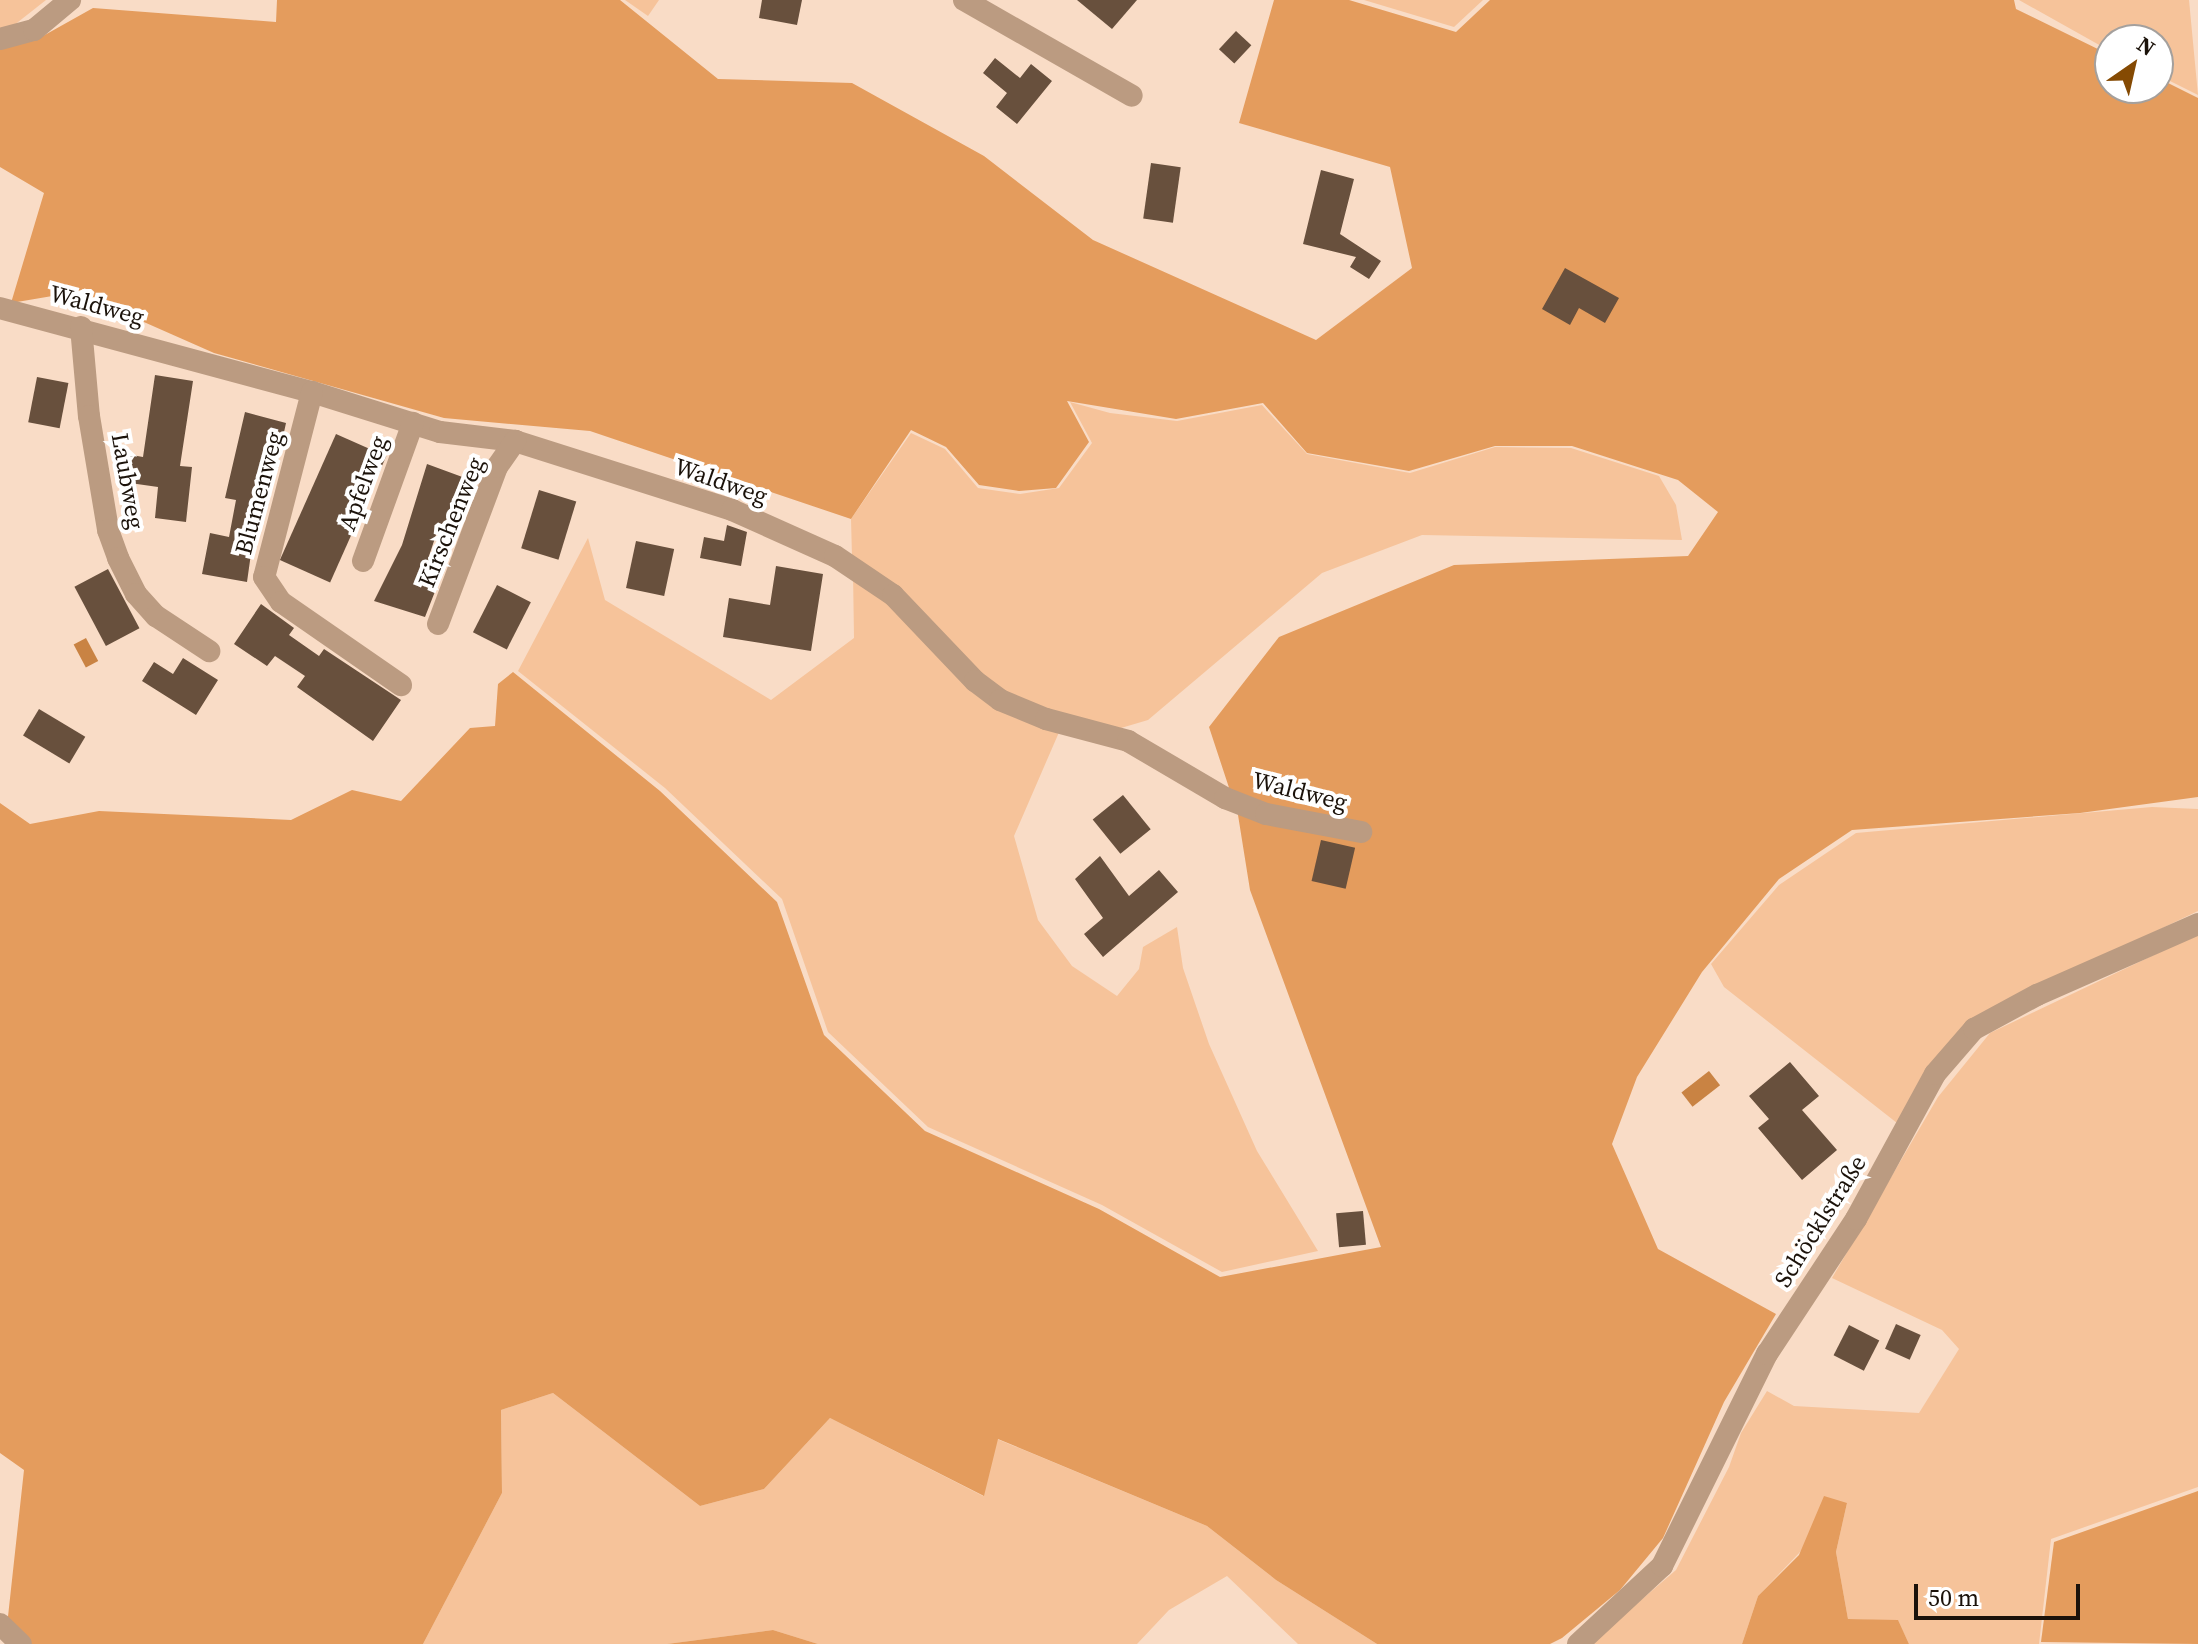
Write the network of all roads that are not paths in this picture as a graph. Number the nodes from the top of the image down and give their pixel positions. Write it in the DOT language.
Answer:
graph roads {
  1 [pos="70,0"];
  2 [pos="964,0"];
  3 [pos="0,39"];
  4 [pos="1132,96"];
  5 [pos="0,308"];
  6 [pos="81,327"];
  7 [pos="312,392"];
  8 [pos="413,423"];
  9 [pos="515,441"];
  10 [pos="363,561"];
  11 [pos="438,624"];
  12 [pos="209,651"];
  13 [pos="401,685"];
  14 [pos="1361,832"];
  15 [pos="2198,924"];
  16 [pos="0,1624"];
  17 [pos="21,1644"];
  18 [pos="1578,1644"];
  1 -- 3 [label="street"];
  2 -- 4 [label="street"];
  5 -- 6 [label="street, Waldweg"];
  6 -- 7 [label="street, Waldweg"];
  6 -- 12 [label="street, Laubweg"];
  7 -- 8 [label="street, Waldweg"];
  7 -- 13 [label="street, Blumenweg"];
  8 -- 9 [label="street, Waldweg"];
  8 -- 10 [label="street, Apfelweg"];
  9 -- 11 [label="street, Kirschenweg"];
  9 -- 14 [label="street, Waldweg"];
  15 -- 18 [label="street, Schöcklstraße"];
  16 -- 17 [label="street"];
}
